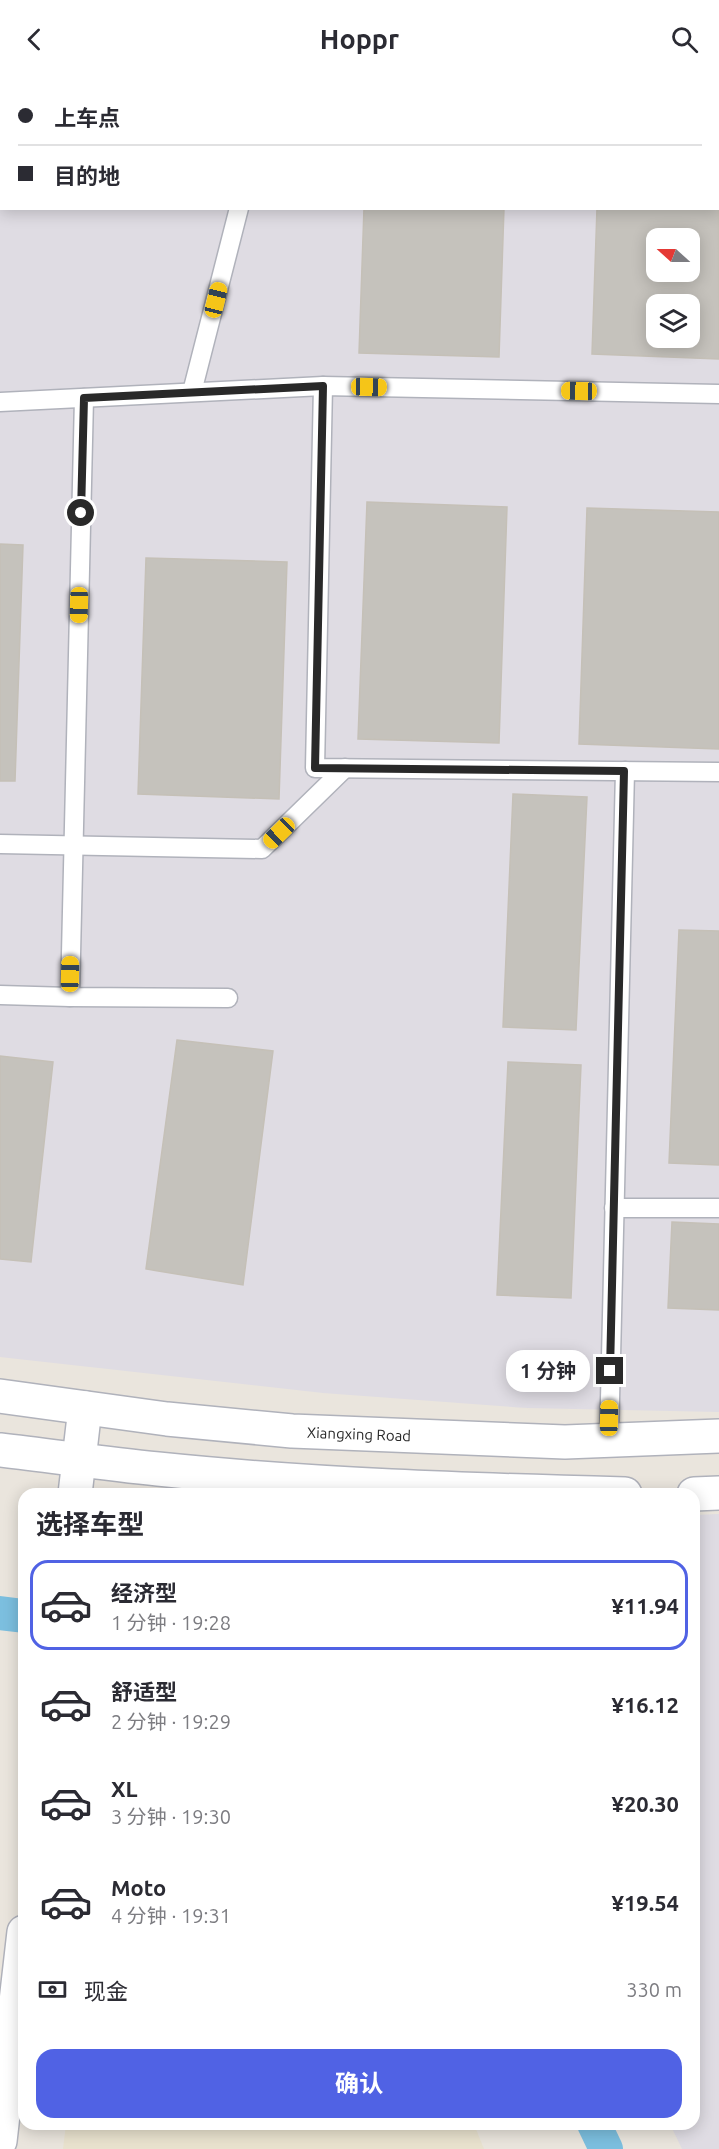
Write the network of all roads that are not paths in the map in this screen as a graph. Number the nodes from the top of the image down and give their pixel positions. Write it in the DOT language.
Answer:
graph roads {
  1 [pos="238,210"];
  2 [pos="323,386"];
  3 [pos="192,392"];
  4 [pos="719,394"];
  5 [pos="84,398"];
  6 [pos="0,402"];
  7 [pos="345,768"];
  8 [pos="624,771"];
  9 [pos="719,772"];
  10 [pos="0,844"];
  11 [pos="0,995"];
  12 [pos="70,998"];
  13 [pos="228,998"];
  14 [pos="614,1208"];
  15 [pos="719,1208"];
  16 [pos="0,1396"];
  17 [pos="85,1407"];
  18 [pos="719,1436"];
  19 [pos="609,1441"];
  20 [pos="0,1450"];
  21 [pos="79,1460"];
  22 [pos="76,1488"];
  23 [pos="423,1488"];
  24 [pos="719,1493"];
  25 [pos="700,1494"];
  26 [pos="18,1984"];
  27 [pos="0,2141"];
  1 -- 3 [label="lane"];
  2 -- 3 [label="lane"];
  2 -- 4 [label="lane"];
  2 -- 7 [label="lane"];
  3 -- 5 [label="lane"];
  5 -- 6 [label="lane"];
  5 -- 12 [label="lane"];
  7 -- 8 [label="lane"];
  7 -- 10 [label="lane"];
  8 -- 9 [label="lane"];
  8 -- 14 [label="lane"];
  11 -- 12 [label="lane"];
  12 -- 13 [label="lane"];
  14 -- 15 [label="lane"];
  14 -- 19 [label="lane"];
  16 -- 17 [label="street, Xiangxing Road"];
  17 -- 19 [label="street, Xiangxing Road"];
  17 -- 21 [label="street"];
  18 -- 19 [label="street, Xiangxing Road"];
  20 -- 21 [label="street"];
  21 -- 22 [label="street"];
  21 -- 23 [label="street"];
  24 -- 25 [label="street"];
  26 -- 27 [label="street"];
}
